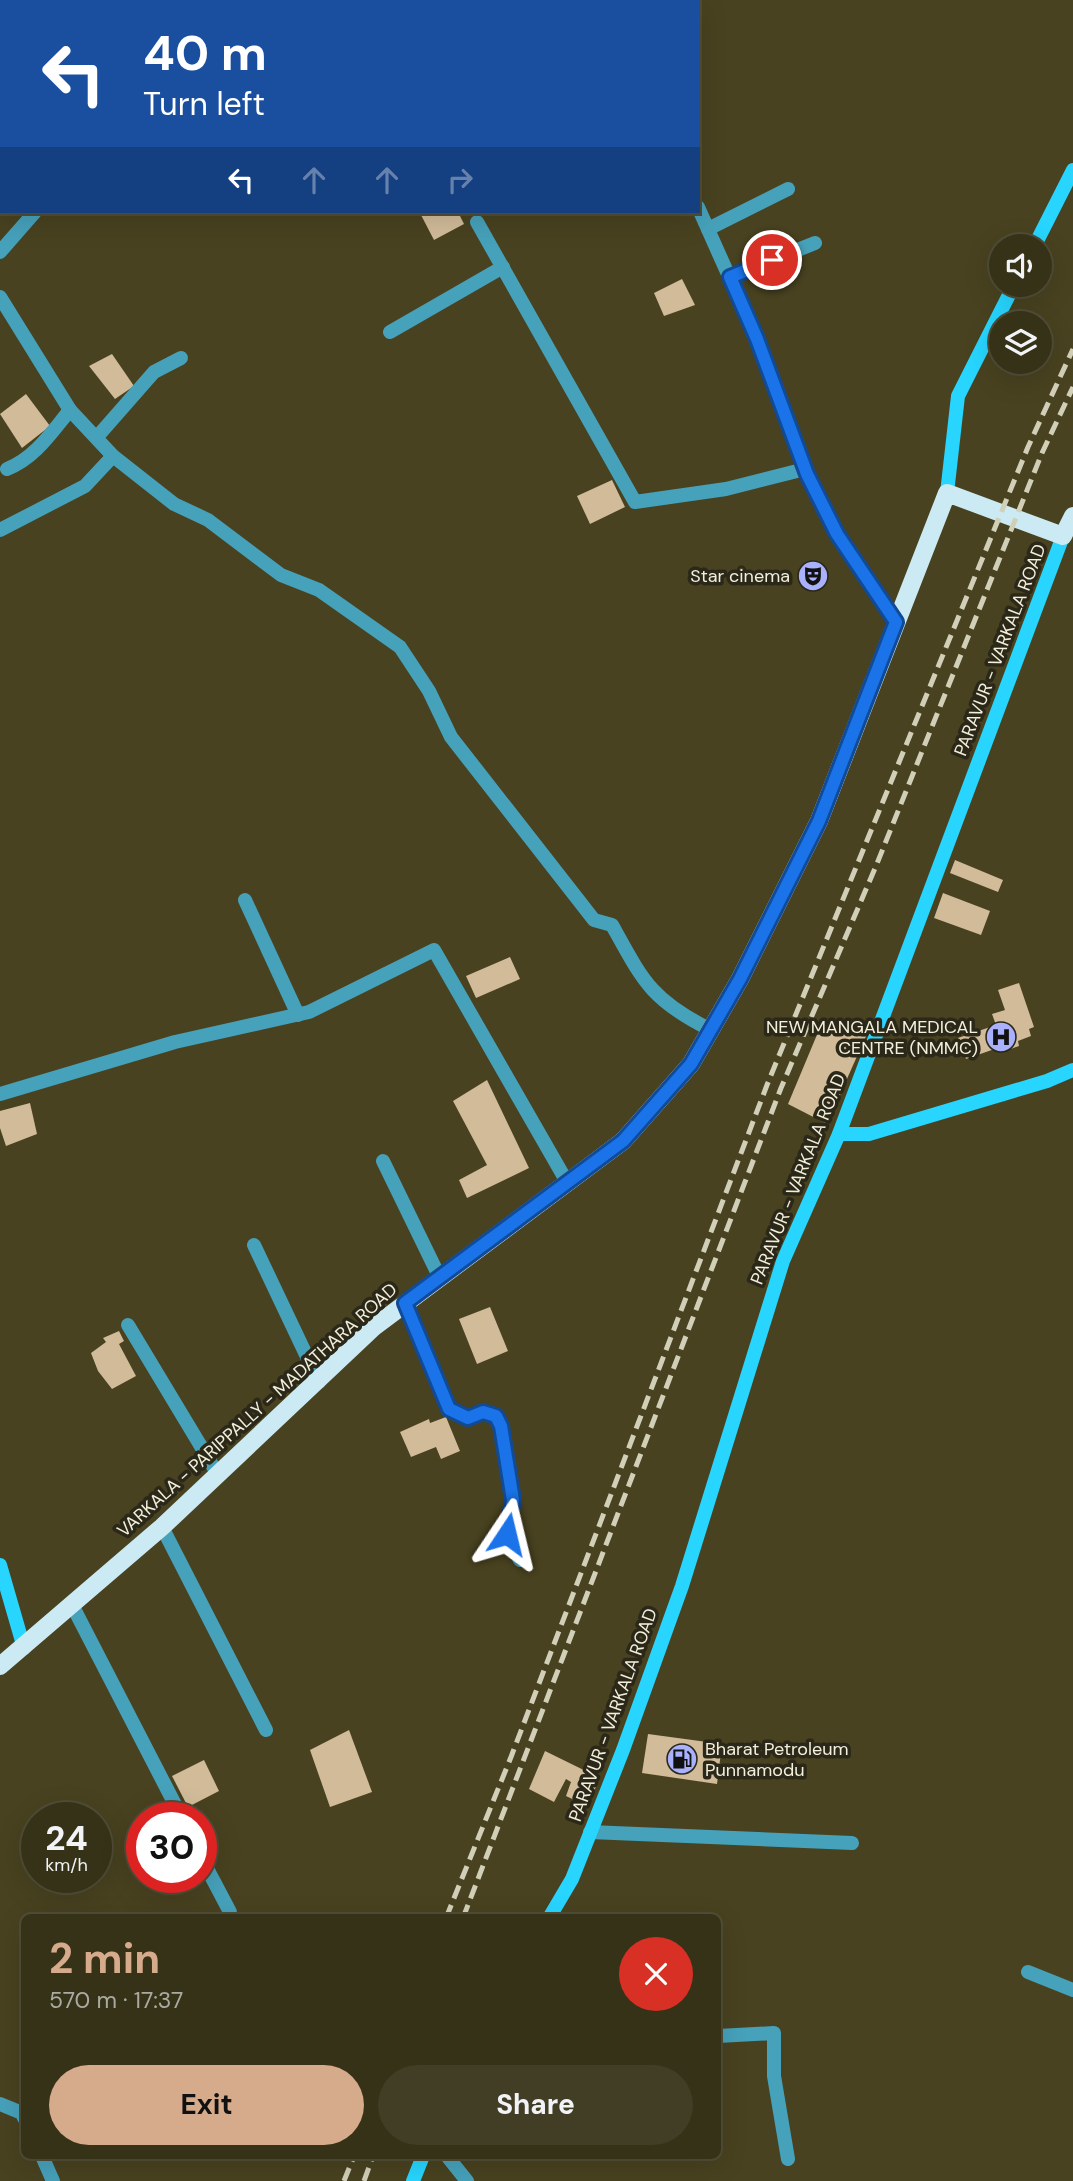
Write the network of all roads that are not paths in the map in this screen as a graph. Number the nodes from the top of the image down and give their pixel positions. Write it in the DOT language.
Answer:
graph roads {
  1 [pos="1073,170"];
  2 [pos="788,189"];
  3 [pos="700,211"];
  4 [pos="33,214"];
  5 [pos="477,222"];
  6 [pos="708,229"];
  7 [pos="1041,234"];
  8 [pos="815,243"];
  9 [pos="0,252"];
  10 [pos="503,267"];
  11 [pos="730,277"];
  12 [pos="1008,297"];
  13 [pos="2,306"];
  14 [pos="390,332"];
  15 [pos="181,358"];
  16 [pos="70,410"];
  17 [pos="97,436"];
  18 [pos="113,456"];
  19 [pos="7,469"];
  20 [pos="805,469"];
  21 [pos="947,493"];
  22 [pos="1073,516"];
  23 [pos="0,530"];
  24 [pos="1063,536"];
  25 [pos="896,622"];
  26 [pos="246,900"];
  27 [pos="298,1015"];
  28 [pos="711,1030"];
  29 [pos="1073,1070"];
  30 [pos="0,1094"];
  31 [pos="839,1134"];
  32 [pos="383,1161"];
  33 [pos="567,1182"];
  34 [pos="254,1245"];
  35 [pos="439,1276"];
  36 [pos="405,1303"];
  37 [pos="128,1325"];
  38 [pos="318,1382"];
  39 [pos="217,1473"];
  40 [pos="162,1527"];
  41 [pos="520,1560"];
  42 [pos="0,1565"];
  43 [pos="71,1603"];
  44 [pos="24,1648"];
  45 [pos="0,1666"];
  46 [pos="267,1730"];
  47 [pos="173,1802"];
  48 [pos="590,1832"];
  49 [pos="852,1843"];
  50 [pos="217,1887"];
  51 [pos="229,1914"];
  52 [pos="551,1914"];
  53 [pos="1028,1972"];
  54 [pos="1073,1990"];
  55 [pos="721,2036"];
  56 [pos="0,2104"];
  57 [pos="21,2113"];
  58 [pos="42,2159"];
  59 [pos="422,2159"];
  60 [pos="449,2159"];
  61 [pos="788,2160"];
  62 [pos="53,2181"];
  63 [pos="413,2181"];
  64 [pos="467,2181"];
  1 -- 7 [label="main road"];
  2 -- 6 [label="street"];
  3 -- 6 [label="street"];
  4 -- 9 [label="street"];
  5 -- 10 [label="street"];
  6 -- 11 [label="street"];
  8 -- 11 [label="street"];
  10 -- 14 [label="street"];
  10 -- 20 [label="street"];
  11 -- 20 [label="street"];
  12 -- 21 [label="main road"];
  13 -- 16 [label="street"];
  15 -- 17 [label="street"];
  16 -- 17 [label="street"];
  16 -- 19 [label="street"];
  17 -- 18 [label="street"];
  18 -- 23 [label="street"];
  18 -- 28 [label="street"];
  20 -- 25 [label="street"];
  21 -- 24 [label="main road"];
  21 -- 25 [label="main road, VARKALA - PARIPPALLY - MADATHARA ROAD"];
  22 -- 24 [label="main road"];
  24 -- 31 [label="main road, PARAVUR - VARKALA ROAD"];
  25 -- 28 [label="main road, VARKALA - PARIPPALLY - MADATHARA ROAD"];
  26 -- 27 [label="street"];
  27 -- 30 [label="street"];
  27 -- 33 [label="street"];
  28 -- 33 [label="main road, VARKALA - PARIPPALLY - MADATHARA ROAD"];
  29 -- 31 [label="main road"];
  31 -- 48 [label="main road, PARAVUR - VARKALA ROAD"];
  32 -- 35 [label="street"];
  33 -- 35 [label="main road, VARKALA - PARIPPALLY - MADATHARA ROAD"];
  34 -- 38 [label="street"];
  35 -- 36 [label="main road, VARKALA - PARIPPALLY - MADATHARA ROAD"];
  36 -- 38 [label="main road, VARKALA - PARIPPALLY - MADATHARA ROAD"];
  36 -- 41 [label="street"];
  37 -- 39 [label="street"];
  38 -- 39 [label="main road, VARKALA - PARIPPALLY - MADATHARA ROAD"];
  39 -- 40 [label="main road, VARKALA - PARIPPALLY - MADATHARA ROAD"];
  40 -- 43 [label="main road, VARKALA - PARIPPALLY - MADATHARA ROAD"];
  40 -- 46 [label="street"];
  42 -- 44 [label="main road"];
  43 -- 44 [label="main road, VARKALA - PARIPPALLY - MADATHARA ROAD"];
  43 -- 47 [label="street"];
  44 -- 45 [label="main road, VARKALA - PARIPPALLY - MADATHARA ROAD"];
  48 -- 49 [label="street"];
  48 -- 52 [label="main road, PARAVUR - VARKALA ROAD"];
  50 -- 51 [label="street"];
  53 -- 54 [label="street"];
  55 -- 61 [label="street"];
  56 -- 57 [label="street"];
  58 -- 62 [label="street"];
  59 -- 63 [label="main road"];
  60 -- 64 [label="street"];
}
